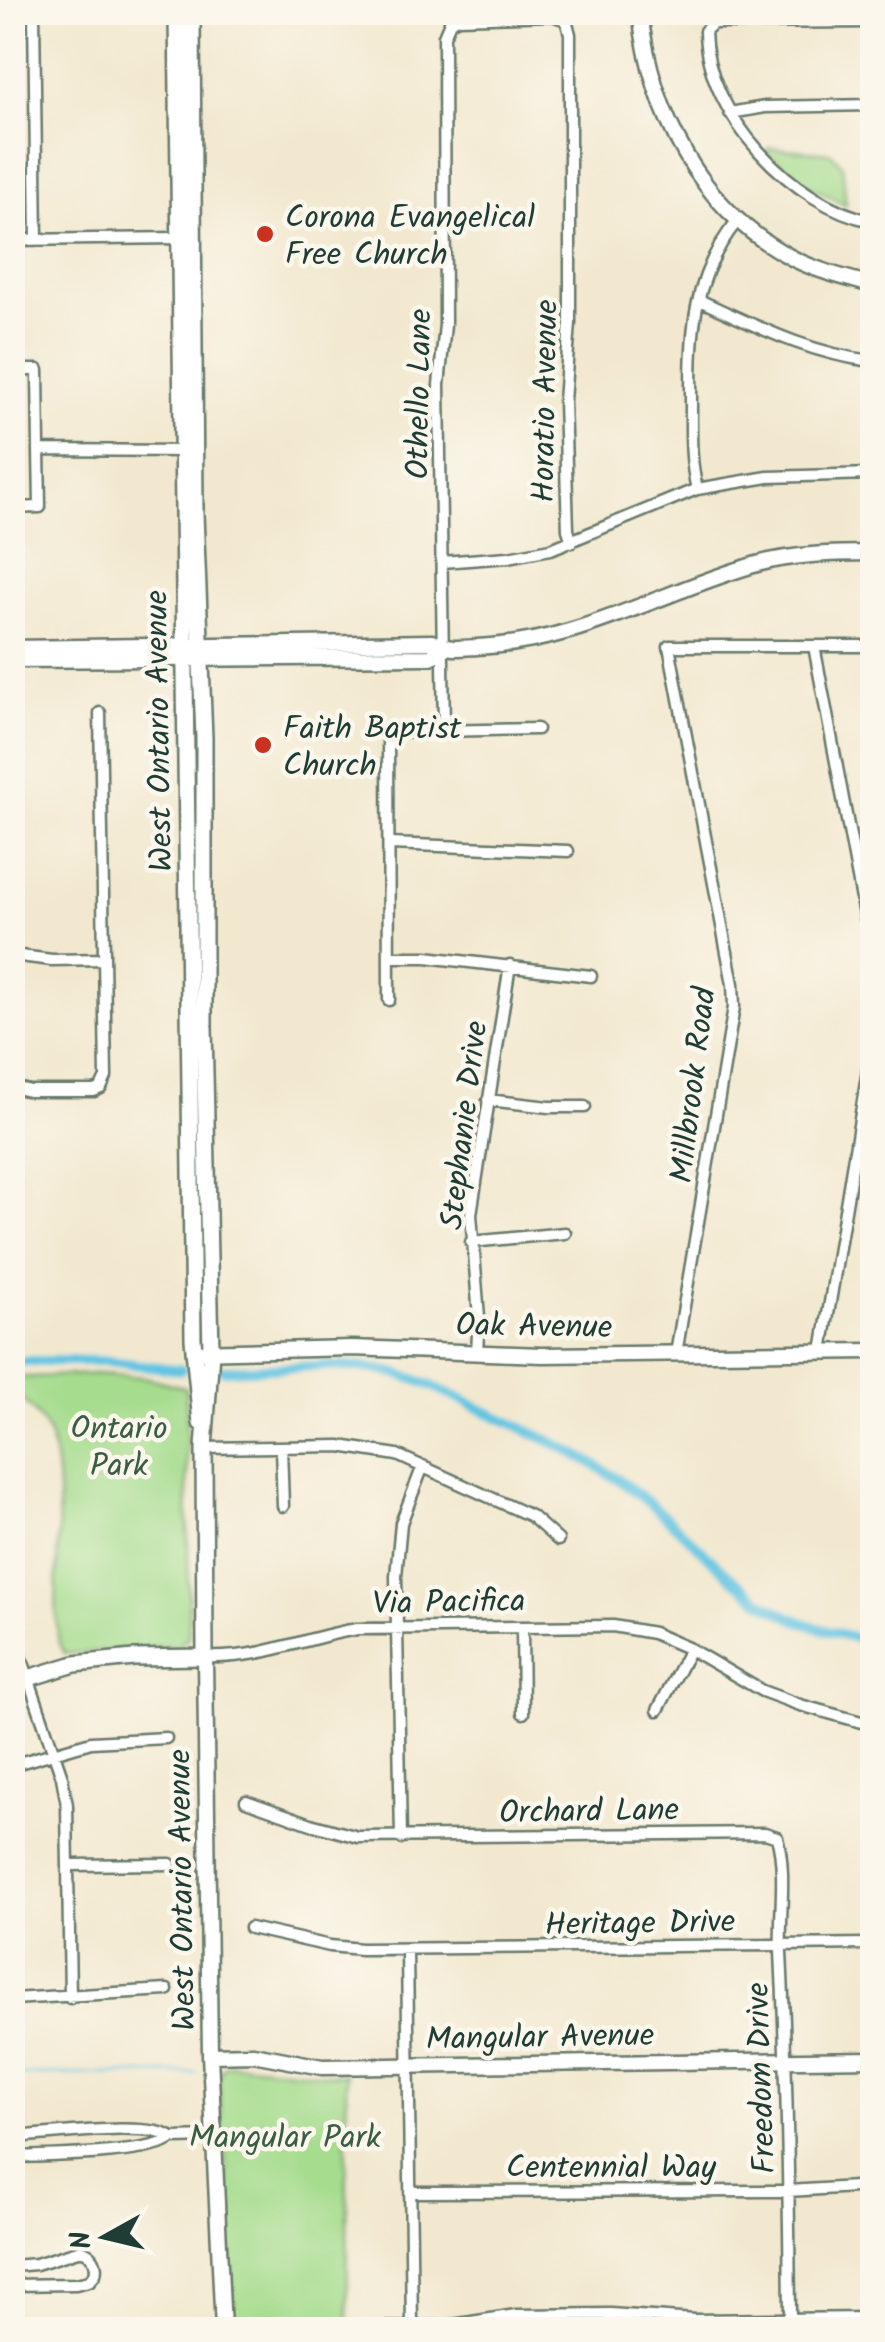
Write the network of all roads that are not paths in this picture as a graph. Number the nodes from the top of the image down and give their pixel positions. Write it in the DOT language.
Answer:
graph roads {
  1 [pos="34,12"];
  2 [pos="177,12"];
  3 [pos="192,12"];
  4 [pos="640,12"];
  5 [pos="566,20"];
  6 [pos="872,22"];
  7 [pos="872,105"];
  8 [pos="730,113"];
  9 [pos="738,220"];
  10 [pos="872,221"];
  11 [pos="186,238"];
  12 [pos="12,240"];
  13 [pos="37,240"];
  14 [pos="872,285"];
  15 [pos="698,300"];
  16 [pos="872,362"];
  17 [pos="12,370"];
  18 [pos="40,450"];
  19 [pos="188,451"];
  20 [pos="872,474"];
  21 [pos="697,489"];
  22 [pos="12,508"];
  23 [pos="572,542"];
  24 [pos="872,553"];
  25 [pos="442,562"];
  26 [pos="814,646"];
  27 [pos="872,646"];
  28 [pos="12,648"];
  29 [pos="444,648"];
  30 [pos="192,652"];
  31 [pos="12,660"];
  32 [pos="100,713"];
  33 [pos="537,729"];
  34 [pos="444,731"];
  35 [pos="390,844"];
  36 [pos="568,852"];
  37 [pos="872,952"];
  38 [pos="12,955"];
  39 [pos="389,958"];
  40 [pos="103,959"];
  41 [pos="510,965"];
  42 [pos="591,976"];
  43 [pos="390,1000"];
  44 [pos="872,1046"];
  45 [pos="12,1088"];
  46 [pos="488,1100"];
  47 [pos="585,1107"];
  48 [pos="564,1234"];
  49 [pos="471,1242"];
  50 [pos="872,1350"];
  51 [pos="478,1351"];
  52 [pos="202,1352"];
  53 [pos="822,1352"];
  54 [pos="676,1354"];
  55 [pos="282,1446"];
  56 [pos="204,1448"];
  57 [pos="423,1466"];
  58 [pos="283,1506"];
  59 [pos="558,1540"];
  60 [pos="522,1628"];
  61 [pos="397,1629"];
  62 [pos="12,1630"];
  63 [pos="690,1649"];
  64 [pos="205,1657"];
  65 [pos="29,1678"];
  66 [pos="12,1684"];
  67 [pos="658,1710"];
  68 [pos="523,1713"];
  69 [pos="872,1725"];
  70 [pos="166,1738"];
  71 [pos="52,1752"];
  72 [pos="12,1765"];
  73 [pos="246,1801"];
  74 [pos="401,1838"];
  75 [pos="777,1838"];
  76 [pos="170,1864"];
  77 [pos="70,1865"];
  78 [pos="250,1928"];
  79 [pos="872,1944"];
  80 [pos="780,1946"];
  81 [pos="407,1950"];
  82 [pos="166,1990"];
  83 [pos="70,1998"];
  84 [pos="12,1999"];
  85 [pos="210,2055"];
  86 [pos="872,2059"];
  87 [pos="788,2060"];
  88 [pos="410,2066"];
  89 [pos="12,2137"];
  90 [pos="214,2137"];
  91 [pos="172,2138"];
  92 [pos="12,2157"];
  93 [pos="872,2186"];
  94 [pos="788,2191"];
  95 [pos="410,2192"];
  96 [pos="12,2266"];
  97 [pos="12,2285"];
  98 [pos="610,2314"];
  99 [pos="790,2318"];
  100 [pos="872,2318"];
  101 [pos="412,2327"];
  102 [pos="223,2329"];
  103 [pos="610,2330"];
  1 -- 13 [label="street"];
  2 -- 11 [label="main road, West Ontario Avenue"];
  3 -- 11 [label="main road, West Ontario Avenue"];
  4 -- 9 [label="street"];
  5 -- 23 [label="street, Horatio Avenue"];
  5 -- 25 [label="street, Othello Lane"];
  6 -- 8 [label="street"];
  7 -- 8 [label="street"];
  8 -- 10 [label="street"];
  9 -- 14 [label="street"];
  9 -- 15 [label="street"];
  11 -- 13 [label="street"];
  11 -- 19 [label="main road, West Ontario Avenue"];
  12 -- 13 [label="street"];
  15 -- 16 [label="street"];
  15 -- 21 [label="street"];
  17 -- 18 [label="street"];
  18 -- 19 [label="street"];
  18 -- 22 [label="street"];
  19 -- 30 [label="main road, West Ontario Avenue"];
  20 -- 21 [label="street"];
  21 -- 23 [label="street"];
  23 -- 25 [label="street"];
  24 -- 29 [label="street"];
  25 -- 29 [label="street, Othello Lane"];
  26 -- 27 [label="street"];
  26 -- 37 [label="street"];
  26 -- 54 [label="street, Millbrook Road"];
  28 -- 30 [label="street"];
  29 -- 30 [label="street"];
  29 -- 34 [label="street, Othello Lane"];
  30 -- 31 [label="street"];
  30 -- 52 [label="main road, West Ontario Avenue"];
  32 -- 40 [label="street"];
  33 -- 34 [label="street"];
  34 -- 35 [label="street"];
  35 -- 36 [label="street"];
  35 -- 39 [label="street"];
  38 -- 40 [label="street"];
  39 -- 41 [label="street"];
  39 -- 43 [label="street"];
  40 -- 45 [label="street"];
  41 -- 42 [label="street"];
  41 -- 46 [label="street, Stephanie Drive"];
  44 -- 53 [label="street"];
  46 -- 47 [label="street"];
  46 -- 49 [label="street, Stephanie Drive"];
  48 -- 49 [label="street"];
  49 -- 51 [label="street, Stephanie Drive"];
  50 -- 53 [label="street, Oak Avenue"];
  51 -- 52 [label="street, Oak Avenue"];
  51 -- 54 [label="street, Oak Avenue"];
  52 -- 56 [label="main road, West Ontario Avenue"];
  53 -- 54 [label="street, Oak Avenue"];
  55 -- 56 [label="street"];
  55 -- 57 [label="street"];
  55 -- 58 [label="street"];
  56 -- 64 [label="main road, West Ontario Avenue"];
  57 -- 59 [label="street"];
  57 -- 61 [label="street"];
  60 -- 61 [label="street, Via Pacifica"];
  60 -- 63 [label="street, Via Pacifica"];
  60 -- 68 [label="street"];
  61 -- 64 [label="street, Via Pacifica"];
  61 -- 74 [label="street"];
  62 -- 65 [label="street"];
  63 -- 67 [label="street"];
  63 -- 69 [label="street, Via Pacifica"];
  64 -- 65 [label="main road, Via Pacifica"];
  64 -- 85 [label="street, West Ontario Avenue"];
  65 -- 66 [label="main road, Via Pacifica"];
  65 -- 71 [label="street"];
  70 -- 71 [label="street"];
  71 -- 72 [label="street"];
  71 -- 77 [label="street"];
  73 -- 74 [label="street, Orchard Lane"];
  74 -- 75 [label="street, Orchard Lane"];
  75 -- 80 [label="street, Freedom Drive"];
  76 -- 77 [label="street"];
  77 -- 83 [label="street"];
  78 -- 81 [label="street, Heritage Drive"];
  79 -- 80 [label="street, Heritage Drive"];
  80 -- 81 [label="street, Heritage Drive"];
  80 -- 87 [label="street, Freedom Drive"];
  81 -- 88 [label="street"];
  82 -- 83 [label="street"];
  83 -- 84 [label="street"];
  85 -- 88 [label="street, Mangular Avenue"];
  85 -- 90 [label="street, West Ontario Avenue"];
  86 -- 87 [label="street, Mangular Avenue"];
  87 -- 88 [label="street, Mangular Avenue"];
  87 -- 94 [label="street, Freedom Drive"];
  88 -- 95 [label="street"];
  89 -- 91 [label="street"];
  90 -- 91 [label="street"];
  90 -- 102 [label="street, West Ontario Avenue"];
  91 -- 92 [label="street"];
  93 -- 94 [label="street, Centennial Way"];
  94 -- 95 [label="street, Centennial Way"];
  94 -- 99 [label="street, Freedom Drive"];
  95 -- 101 [label="street"];
  96 -- 97 [label="street"];
  98 -- 99 [label="street"];
  98 -- 101 [label="street"];
  98 -- 103 [label="street"];
  99 -- 100 [label="street"];
  101 -- 102 [label="street"];
}
